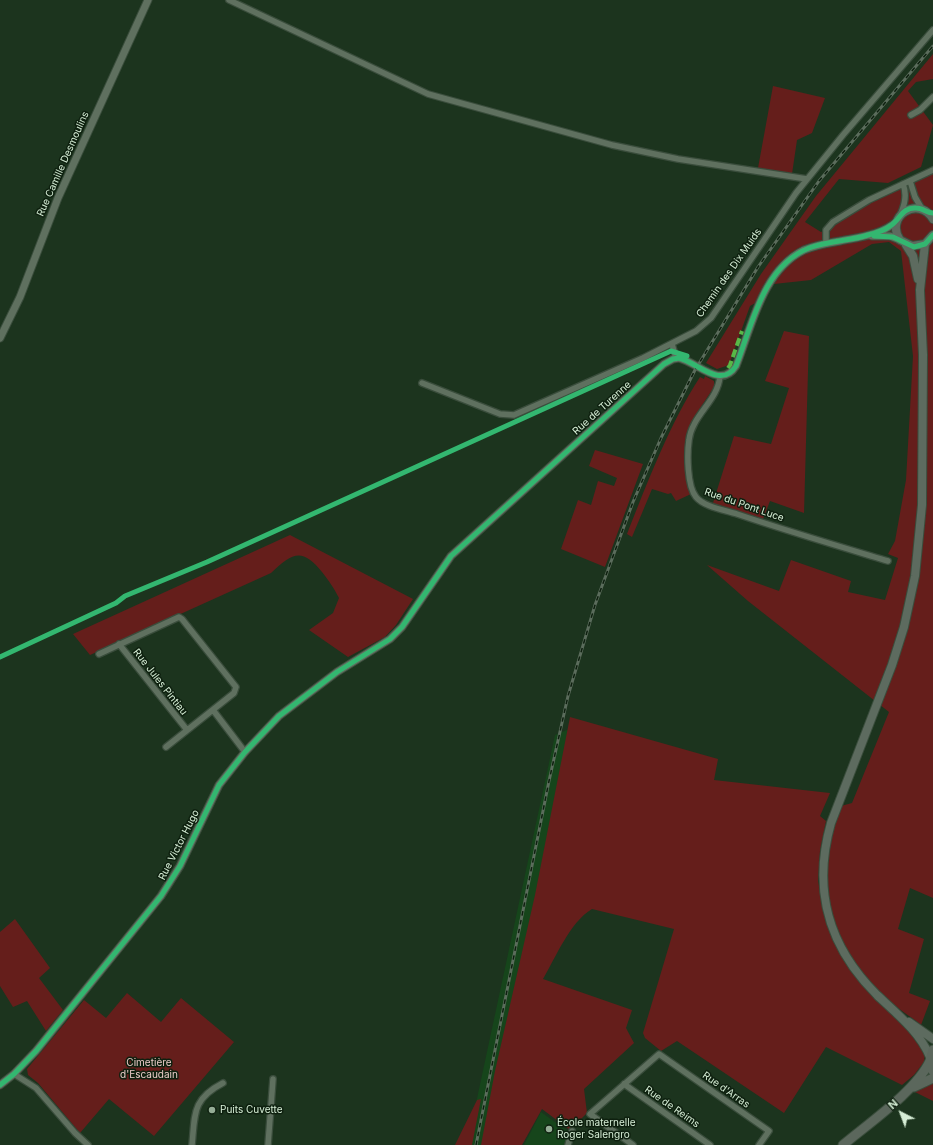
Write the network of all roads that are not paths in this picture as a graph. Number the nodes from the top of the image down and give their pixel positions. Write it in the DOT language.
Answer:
graph roads {
  1 [pos="148,0"];
  2 [pos="229,0"];
  3 [pos="933,30"];
  4 [pos="933,97"];
  5 [pos="911,115"];
  6 [pos="933,170"];
  7 [pos="807,179"];
  8 [pos="910,181"];
  9 [pos="902,184"];
  10 [pos="901,214"];
  11 [pos="929,214"];
  12 [pos="897,221"];
  13 [pos="933,235"];
  14 [pos="866,236"];
  15 [pos="903,242"];
  16 [pos="826,244"];
  17 [pos="925,244"];
  18 [pos="920,290"];
  19 [pos="0,338"];
  20 [pos="672,344"];
  21 [pos="676,358"];
  22 [pos="720,376"];
  23 [pos="422,383"];
  24 [pos="888,561"];
  25 [pos="119,644"];
  26 [pos="99,654"];
  27 [pos="353,661"];
  28 [pos="213,710"];
  29 [pos="187,730"];
  30 [pos="166,747"];
  31 [pos="245,752"];
  32 [pos="889,1006"];
  33 [pos="933,1039"];
  34 [pos="931,1056"];
  35 [pos="933,1071"];
  36 [pos="14,1074"];
  37 [pos="933,1078"];
  38 [pos="273,1079"];
  39 [pos="223,1083"];
  40 [pos="624,1084"];
  41 [pos="0,1086"];
  42 [pos="906,1092"];
  43 [pos="572,1131"];
  44 [pos="88,1145"];
  45 [pos="192,1145"];
  46 [pos="268,1145"];
  47 [pos="568,1145"];
  48 [pos="633,1145"];
  49 [pos="710,1145"];
  50 [pos="759,1145"];
  51 [pos="843,1145"];
  1 -- 19 [label="street, Rue Camille Desmoulins"];
  2 -- 7 [label="street"];
  3 -- 7 [label="street, Chemin des Dix Muids"];
  4 -- 5 [label="street"];
  6 -- 8 [label="street"];
  7 -- 20 [label="street, Chemin des Dix Muids"];
  8 -- 9 [label="street"];
  8 -- 11 [label="street"];
  9 -- 10 [label="street"];
  9 -- 16 [label="street"];
  10 -- 11 [label="main road"];
  10 -- 12 [label="main road"];
  12 -- 14 [label="street"];
  12 -- 15 [label="main road"];
  13 -- 17 [label="main road"];
  14 -- 15 [label="street"];
  14 -- 16 [label="street"];
  15 -- 17 [label="main road"];
  15 -- 18 [label="main road"];
  16 -- 22 [label="street"];
  17 -- 18 [label="main road"];
  18 -- 32 [label="main road"];
  20 -- 21 [label="street"];
  20 -- 23 [label="street, Chemin des Dix Muids"];
  21 -- 22 [label="street"];
  21 -- 27 [label="street, Rue de Turenne"];
  22 -- 24 [label="street, Rue du Pont Luce"];
  25 -- 26 [label="street"];
  25 -- 28 [label="street"];
  25 -- 29 [label="street, Rue Jules Pintiau"];
  27 -- 31 [label="street, Rue Victor Hugo"];
  28 -- 29 [label="street"];
  28 -- 31 [label="street"];
  29 -- 30 [label="street"];
  31 -- 36 [label="street, Rue Victor Hugo"];
  32 -- 33 [label="main road"];
  32 -- 34 [label="main road"];
  34 -- 35 [label="main road"];
  34 -- 42 [label="main road"];
  36 -- 41 [label="street, Rue Victor Hugo"];
  36 -- 44 [label="street"];
  37 -- 42 [label="main road"];
  38 -- 46 [label="street"];
  39 -- 45 [label="street"];
  40 -- 48 [label="street"];
  40 -- 49 [label="street, Rue de Reims"];
  40 -- 50 [label="street, Rue d'Arras"];
  42 -- 51 [label="main road"];
  43 -- 47 [label="street"];
}
